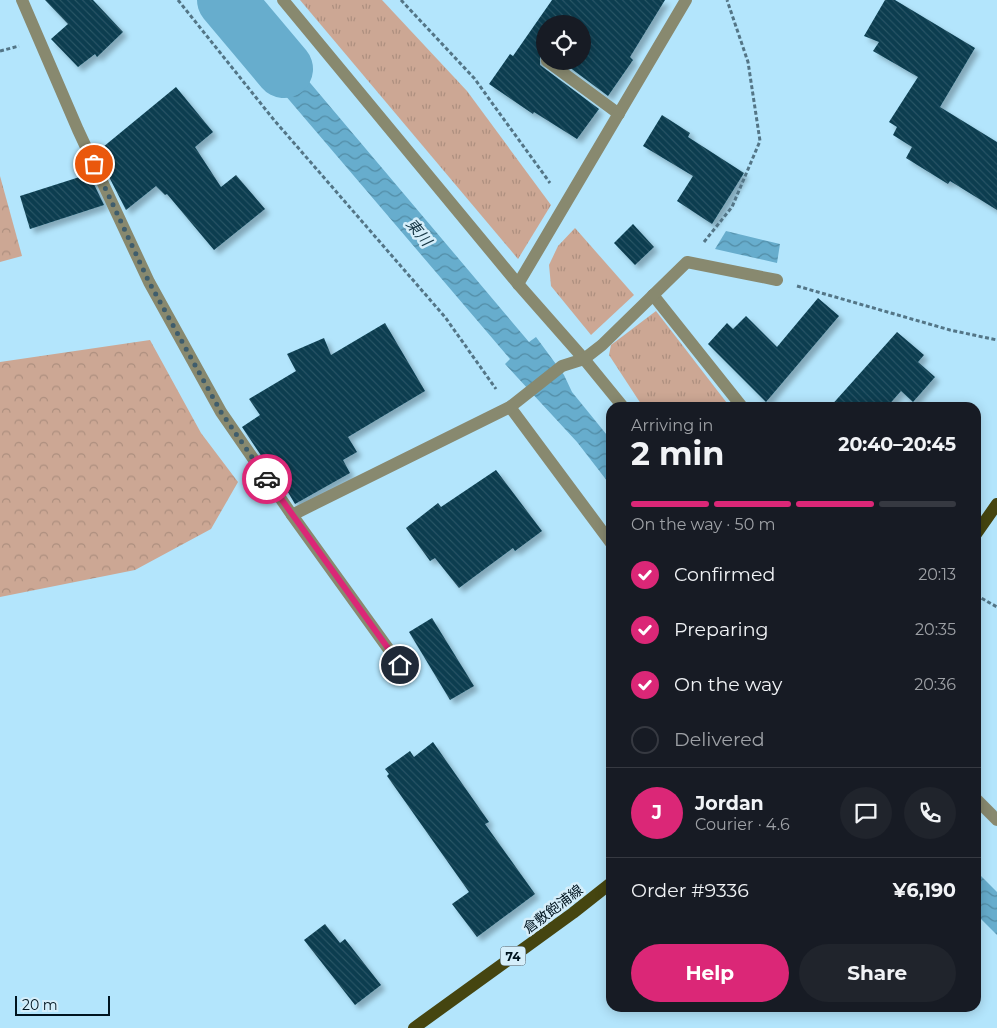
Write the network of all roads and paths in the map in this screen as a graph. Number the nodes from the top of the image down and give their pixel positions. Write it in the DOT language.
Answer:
graph roads {
  1 [pos="22,0"];
  2 [pos="178,0"];
  3 [pos="283,0"];
  4 [pos="401,0"];
  5 [pos="686,0"];
  6 [pos="727,0"];
  7 [pos="559,70"];
  8 [pos="619,114"];
  9 [pos="565,204"];
  10 [pos="687,262"];
  11 [pos="777,280"];
  12 [pos="518,284"];
  13 [pos="653,295"];
  14 [pos="997,340"];
  15 [pos="584,359"];
  16 [pos="619,402"];
  17 [pos="738,402"];
  18 [pos="510,408"];
  19 [pos="997,504"];
  20 [pos="292,515"];
  21 [pos="981,527"];
  22 [pos="606,536"];
  23 [pos="981,598"];
  24 [pos="997,606"];
  25 [pos="400,665"];
  26 [pos="981,804"];
  27 [pos="997,820"];
  28 [pos="606,887"];
  29 [pos="414,1028"];
  1 -- 20 [label="street"];
  2 -- 18 [label="path"];
  3 -- 12 [label="street"];
  4 -- 9 [label="path"];
  5 -- 8 [label="street"];
  6 -- 10 [label="path"];
  7 -- 8 [label="street"];
  8 -- 9 [label="street"];
  9 -- 12 [label="street"];
  10 -- 11 [label="street"];
  10 -- 13 [label="street"];
  11 -- 14 [label="path"];
  12 -- 15 [label="street"];
  13 -- 15 [label="street"];
  13 -- 17 [label="street"];
  15 -- 16 [label="street"];
  15 -- 18 [label="street"];
  18 -- 20 [label="street"];
  18 -- 22 [label="street"];
  19 -- 21 [label="main road"];
  20 -- 25 [label="street"];
  23 -- 24 [label="path"];
  26 -- 27 [label="street"];
  28 -- 29 [label="main road, 倉敷飽浦線 / 74"];
}
